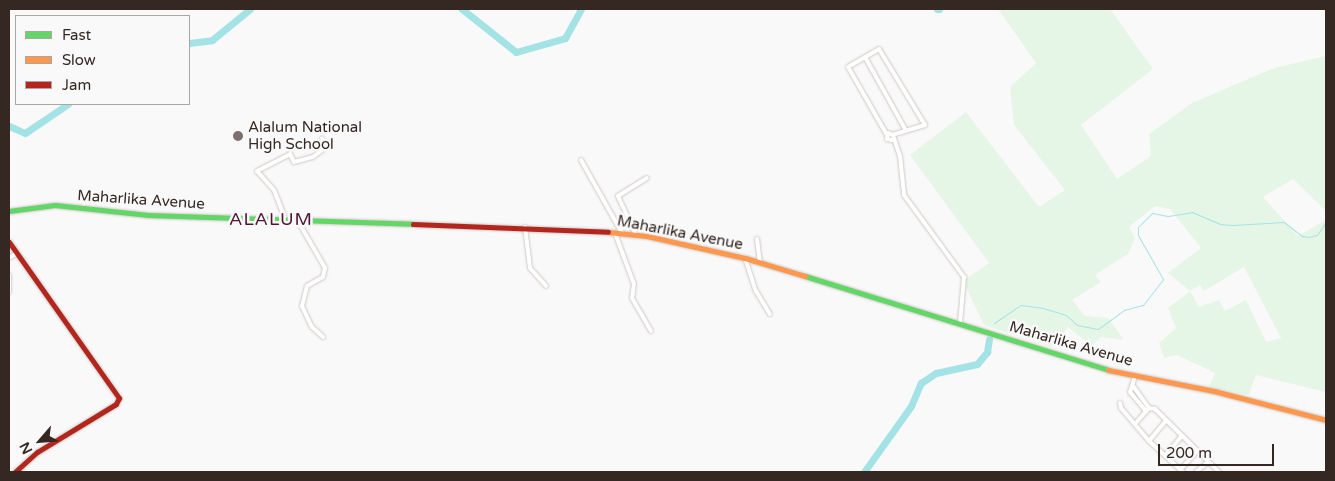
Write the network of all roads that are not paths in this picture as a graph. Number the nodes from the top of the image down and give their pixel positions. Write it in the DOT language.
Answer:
graph roads {
  1 [pos="864,57"];
  2 [pos="905,129"];
  3 [pos="893,137"];
  4 [pos="322,138"];
  5 [pos="580,160"];
  6 [pos="647,178"];
  7 [pos="9,211"];
  8 [pos="286,221"];
  9 [pos="298,221"];
  10 [pos="525,228"];
  11 [pos="618,233"];
  12 [pos="636,235"];
  13 [pos="757,238"];
  14 [pos="9,242"];
  15 [pos="17,253"];
  16 [pos="9,258"];
  17 [pos="745,258"];
  18 [pos="760,262"];
  19 [pos="9,276"];
  20 [pos="546,286"];
  21 [pos="9,292"];
  22 [pos="770,314"];
  23 [pos="960,324"];
  24 [pos="651,331"];
  25 [pos="323,337"];
  26 [pos="1134,376"];
  27 [pos="1120,403"];
  28 [pos="1148,410"];
  29 [pos="1326,420"];
  30 [pos="1166,421"];
  31 [pos="1135,424"];
  32 [pos="1182,436"];
  33 [pos="1149,441"];
  34 [pos="1197,451"];
  35 [pos="1165,456"];
  36 [pos="1208,462"];
  37 [pos="1182,471"];
  38 [pos="15,472"];
  39 [pos="1196,472"];
  40 [pos="1218,472"];
  1 -- 2 [label="street"];
  1 -- 2 [label="street"];
  1 -- 3 [label="street"];
  2 -- 3 [label="street"];
  3 -- 23 [label="street"];
  4 -- 8 [label="street"];
  5 -- 11 [label="street"];
  6 -- 12 [label="street"];
  7 -- 8 [label="main road, Maharlika Avenue"];
  8 -- 9 [label="main road, Maharlika Avenue"];
  9 -- 10 [label="main road, Maharlika Avenue"];
  9 -- 25 [label="street"];
  10 -- 11 [label="main road, Maharlika Avenue"];
  10 -- 20 [label="street"];
  11 -- 12 [label="main road, Maharlika Avenue"];
  11 -- 24 [label="street"];
  12 -- 17 [label="main road, Maharlika Avenue"];
  13 -- 18 [label="street"];
  14 -- 15 [label="main road"];
  15 -- 16 [label="street"];
  15 -- 38 [label="main road"];
  17 -- 18 [label="main road, Maharlika Avenue"];
  17 -- 22 [label="street"];
  18 -- 23 [label="main road, Maharlika Avenue"];
  19 -- 21 [label="street"];
  23 -- 26 [label="main road, Maharlika Avenue"];
  26 -- 28 [label="street"];
  26 -- 29 [label="main road, Maharlika Avenue"];
  27 -- 31 [label="street"];
  28 -- 30 [label="street"];
  28 -- 31 [label="street"];
  30 -- 32 [label="street"];
  30 -- 33 [label="street"];
  31 -- 33 [label="street"];
  32 -- 34 [label="street"];
  32 -- 35 [label="street"];
  33 -- 35 [label="street"];
  34 -- 36 [label="street"];
  34 -- 37 [label="street"];
  35 -- 37 [label="street"];
  36 -- 39 [label="street"];
  36 -- 40 [label="street"];
}
